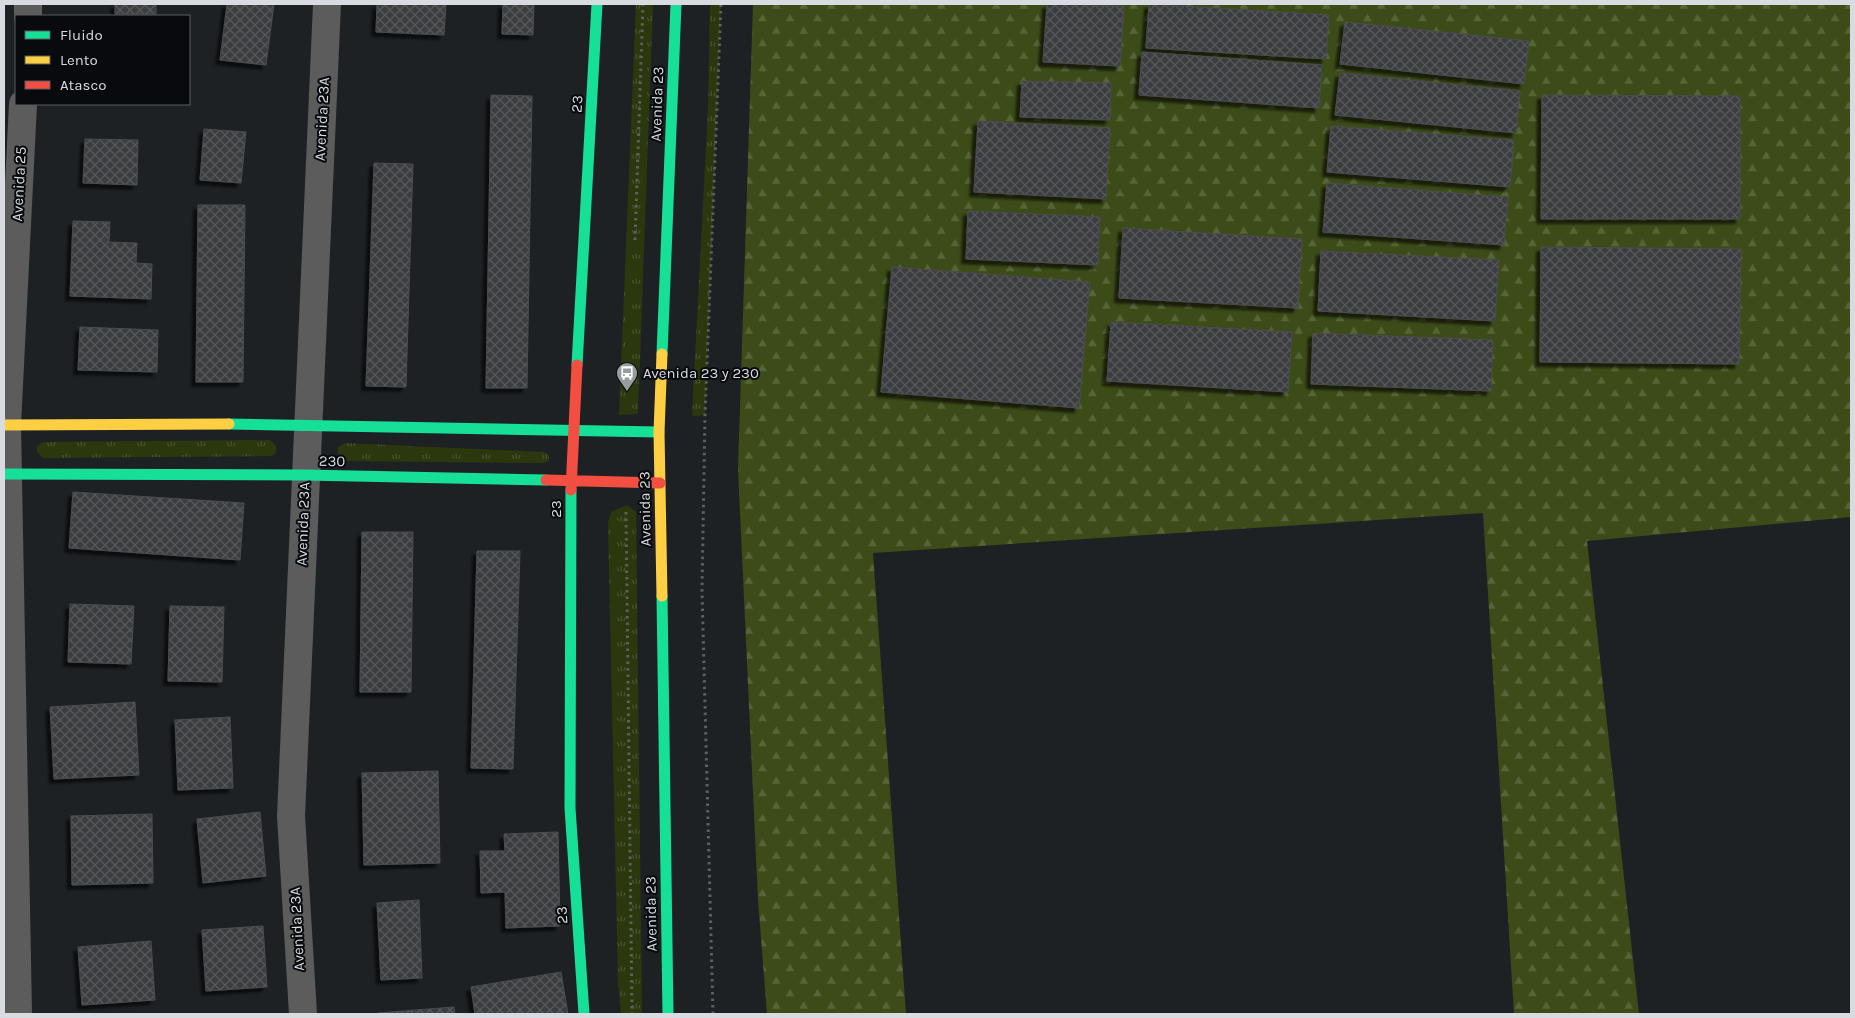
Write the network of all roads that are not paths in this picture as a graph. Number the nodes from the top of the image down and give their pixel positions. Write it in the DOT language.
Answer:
graph roads {
  1 [pos="327,4"];
  2 [pos="597,4"];
  3 [pos="676,4"];
  4 [pos="23,105"];
  5 [pos="307,424"];
  6 [pos="5,425"];
  7 [pos="576,432"];
  8 [pos="659,432"];
  9 [pos="6,474"];
  10 [pos="305,475"];
  11 [pos="571,482"];
  12 [pos="660,483"];
  13 [pos="18,1014"];
  14 [pos="302,1014"];
  15 [pos="584,1014"];
  16 [pos="668,1014"];
  1 -- 5 [label="street, Avenida 23A"];
  2 -- 7 [label="street, 23"];
  3 -- 8 [label="street, Avenida 23"];
  4 -- 6 [label="street, Avenida 25"];
  5 -- 6 [label="street"];
  5 -- 7 [label="street"];
  5 -- 10 [label="street, Avenida 23A"];
  6 -- 9 [label="street, Avenida 25"];
  7 -- 8 [label="street"];
  7 -- 11 [label="street, 23"];
  8 -- 12 [label="street, Avenida 23"];
  9 -- 10 [label="street, 230"];
  9 -- 13 [label="street, Avenida 25"];
  10 -- 11 [label="street, 230"];
  10 -- 14 [label="street, Avenida 23A"];
  11 -- 12 [label="street, 230"];
  11 -- 15 [label="street, 23"];
  12 -- 16 [label="street, Avenida 23"];
}
